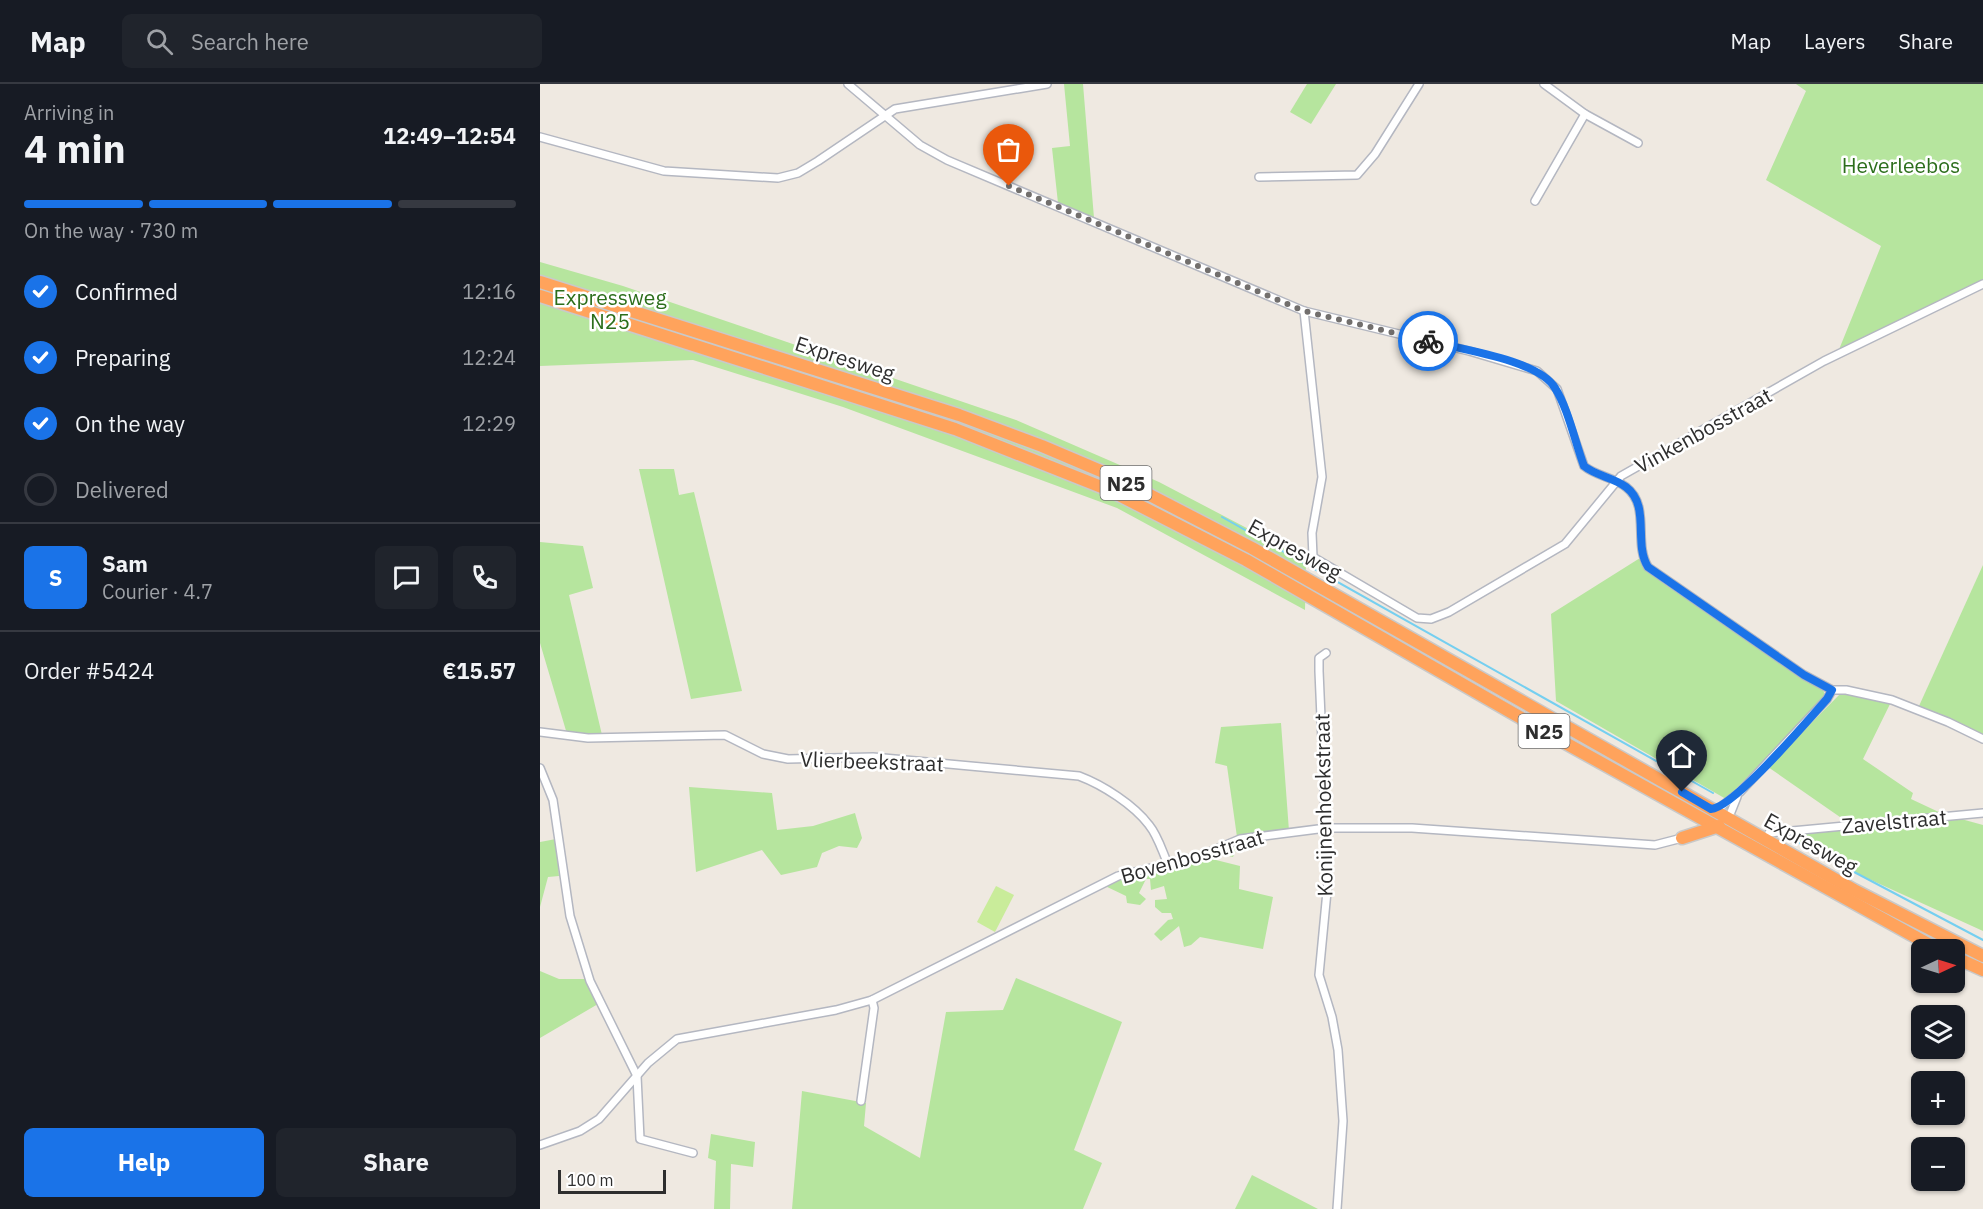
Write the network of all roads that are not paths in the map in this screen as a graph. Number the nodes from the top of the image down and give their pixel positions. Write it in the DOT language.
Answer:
graph roads {
  1 [pos="848,84"];
  2 [pos="1047,84"];
  3 [pos="1419,84"];
  4 [pos="1544,84"];
  5 [pos="1585,114"];
  6 [pos="884,116"];
  7 [pos="540,137"];
  8 [pos="1638,143"];
  9 [pos="1259,177"];
  10 [pos="1535,201"];
  11 [pos="540,282"];
  12 [pos="1983,284"];
  13 [pos="540,296"];
  14 [pos="1304,311"];
  15 [pos="1615,481"];
  16 [pos="1326,653"];
  17 [pos="1832,690"];
  18 [pos="540,732"];
  19 [pos="1983,740"];
  20 [pos="540,768"];
  21 [pos="1690,810"];
  22 [pos="1725,812"];
  23 [pos="1983,813"];
  24 [pos="1719,826"];
  25 [pos="1326,828"];
  26 [pos="1769,833"];
  27 [pos="1682,838"];
  28 [pos="1168,864"];
  29 [pos="1919,939"];
  30 [pos="1983,956"];
  31 [pos="1965,962"];
  32 [pos="1983,970"];
  33 [pos="872,1000"];
  34 [pos="638,1076"];
  35 [pos="861,1101"];
  36 [pos="540,1145"];
  37 [pos="693,1153"];
  38 [pos="1337,1209"];
  1 -- 6 [label="street"];
  2 -- 6 [label="street"];
  3 -- 9 [label="street"];
  4 -- 5 [label="street"];
  5 -- 8 [label="street"];
  5 -- 10 [label="street"];
  6 -- 7 [label="street"];
  6 -- 14 [label="street"];
  11 -- 22 [label="highway, Expresweg / N25"];
  12 -- 15 [label="street, Vinkenbosstraat"];
  13 -- 21 [label="highway, Expresweg / N25"];
  14 -- 15 [label="street"];
  14 -- 15 [label="street, Vinkenbosstraat"];
  15 -- 17 [label="street"];
  16 -- 25 [label="street, Konijnenhoekstraat"];
  17 -- 19 [label="street"];
  17 -- 22 [label="street"];
  18 -- 28 [label="street, Vlierbeekstraat"];
  20 -- 34 [label="street"];
  21 -- 24 [label="highway, Expresweg / N25"];
  21 -- 27 [label="highway"];
  22 -- 30 [label="highway, Expresweg / N25"];
  23 -- 26 [label="street, Zavelstraat"];
  24 -- 27 [label="highway"];
  24 -- 29 [label="highway, Expresweg / N25"];
  25 -- 27 [label="street, Bovenbosstraat"];
  25 -- 28 [label="street, Bovenbosstraat"];
  25 -- 38 [label="street, Konijnenhoekstraat"];
  28 -- 33 [label="street, Bovenbosstraat"];
  31 -- 32 [label="highway"];
  33 -- 34 [label="street, Bovenbosstraat"];
  33 -- 35 [label="street"];
  34 -- 36 [label="street, Bovenbosstraat"];
  34 -- 37 [label="street"];
}
